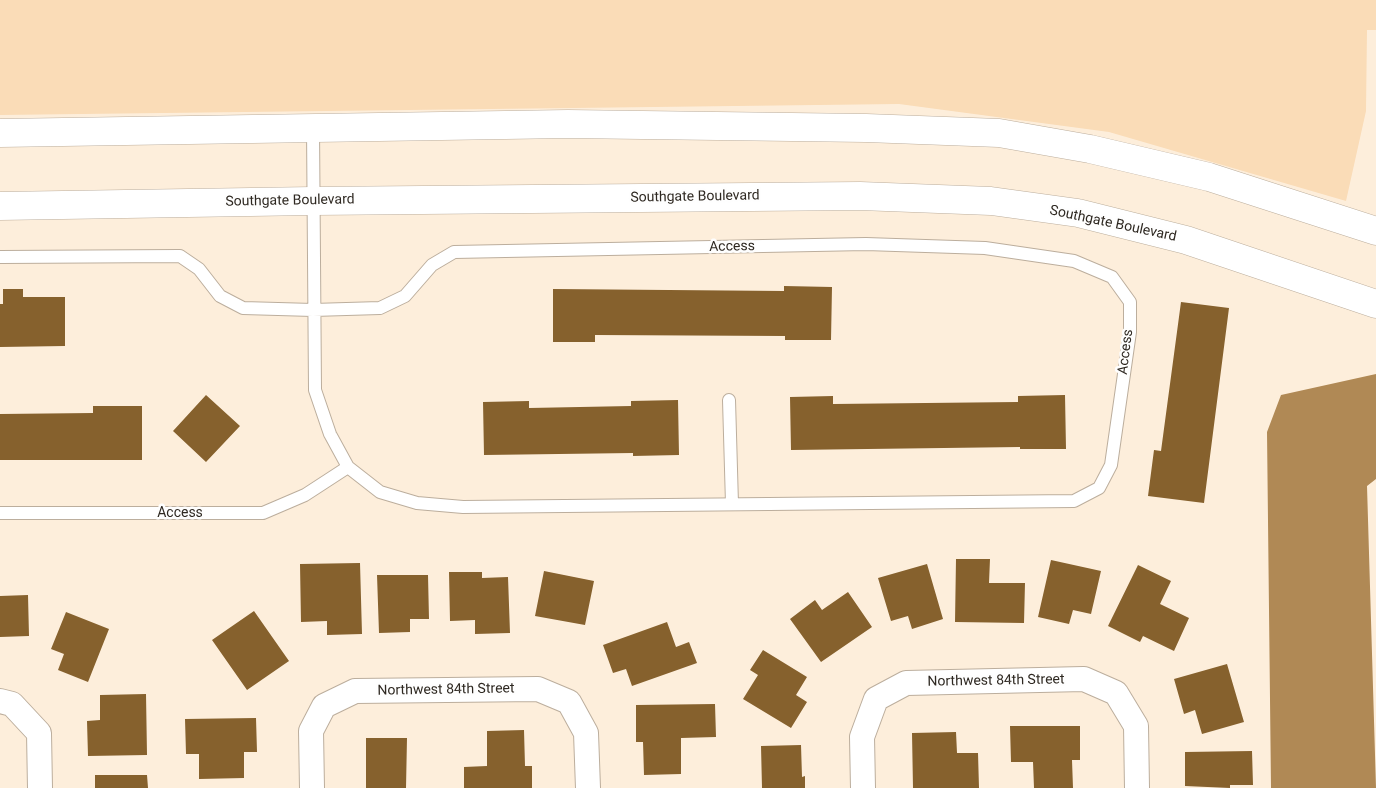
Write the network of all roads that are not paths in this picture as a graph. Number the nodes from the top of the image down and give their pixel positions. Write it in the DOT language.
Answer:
graph roads {
  1 [pos="313,128"];
  2 [pos="0,133"];
  3 [pos="313,200"];
  4 [pos="0,206"];
  5 [pos="1376,232"];
  6 [pos="0,257"];
  7 [pos="1376,304"];
  8 [pos="313,310"];
  9 [pos="729,400"];
  10 [pos="348,467"];
  11 [pos="732,504"];
  12 [pos="0,513"];
  13 [pos="6,703"];
  14 [pos="40,788"];
  15 [pos="312,788"];
  16 [pos="588,788"];
  17 [pos="863,788"];
  18 [pos="1137,788"];
  1 -- 2 [label="main road"];
  1 -- 3 [label="lane, Access"];
  1 -- 5 [label="main road"];
  3 -- 4 [label="main road, Southgate Boulevard"];
  3 -- 7 [label="main road, Southgate Boulevard"];
  3 -- 8 [label="lane, Access"];
  6 -- 8 [label="lane, Access"];
  8 -- 10 [label="lane, Access"];
  8 -- 11 [label="lane, Access"];
  9 -- 11 [label="lane"];
  10 -- 11 [label="lane, Access"];
  10 -- 12 [label="lane, Access"];
  13 -- 14 [label="street"];
  15 -- 16 [label="street, Northwest 84th Street"];
  17 -- 18 [label="street, Northwest 84th Street"];
}
